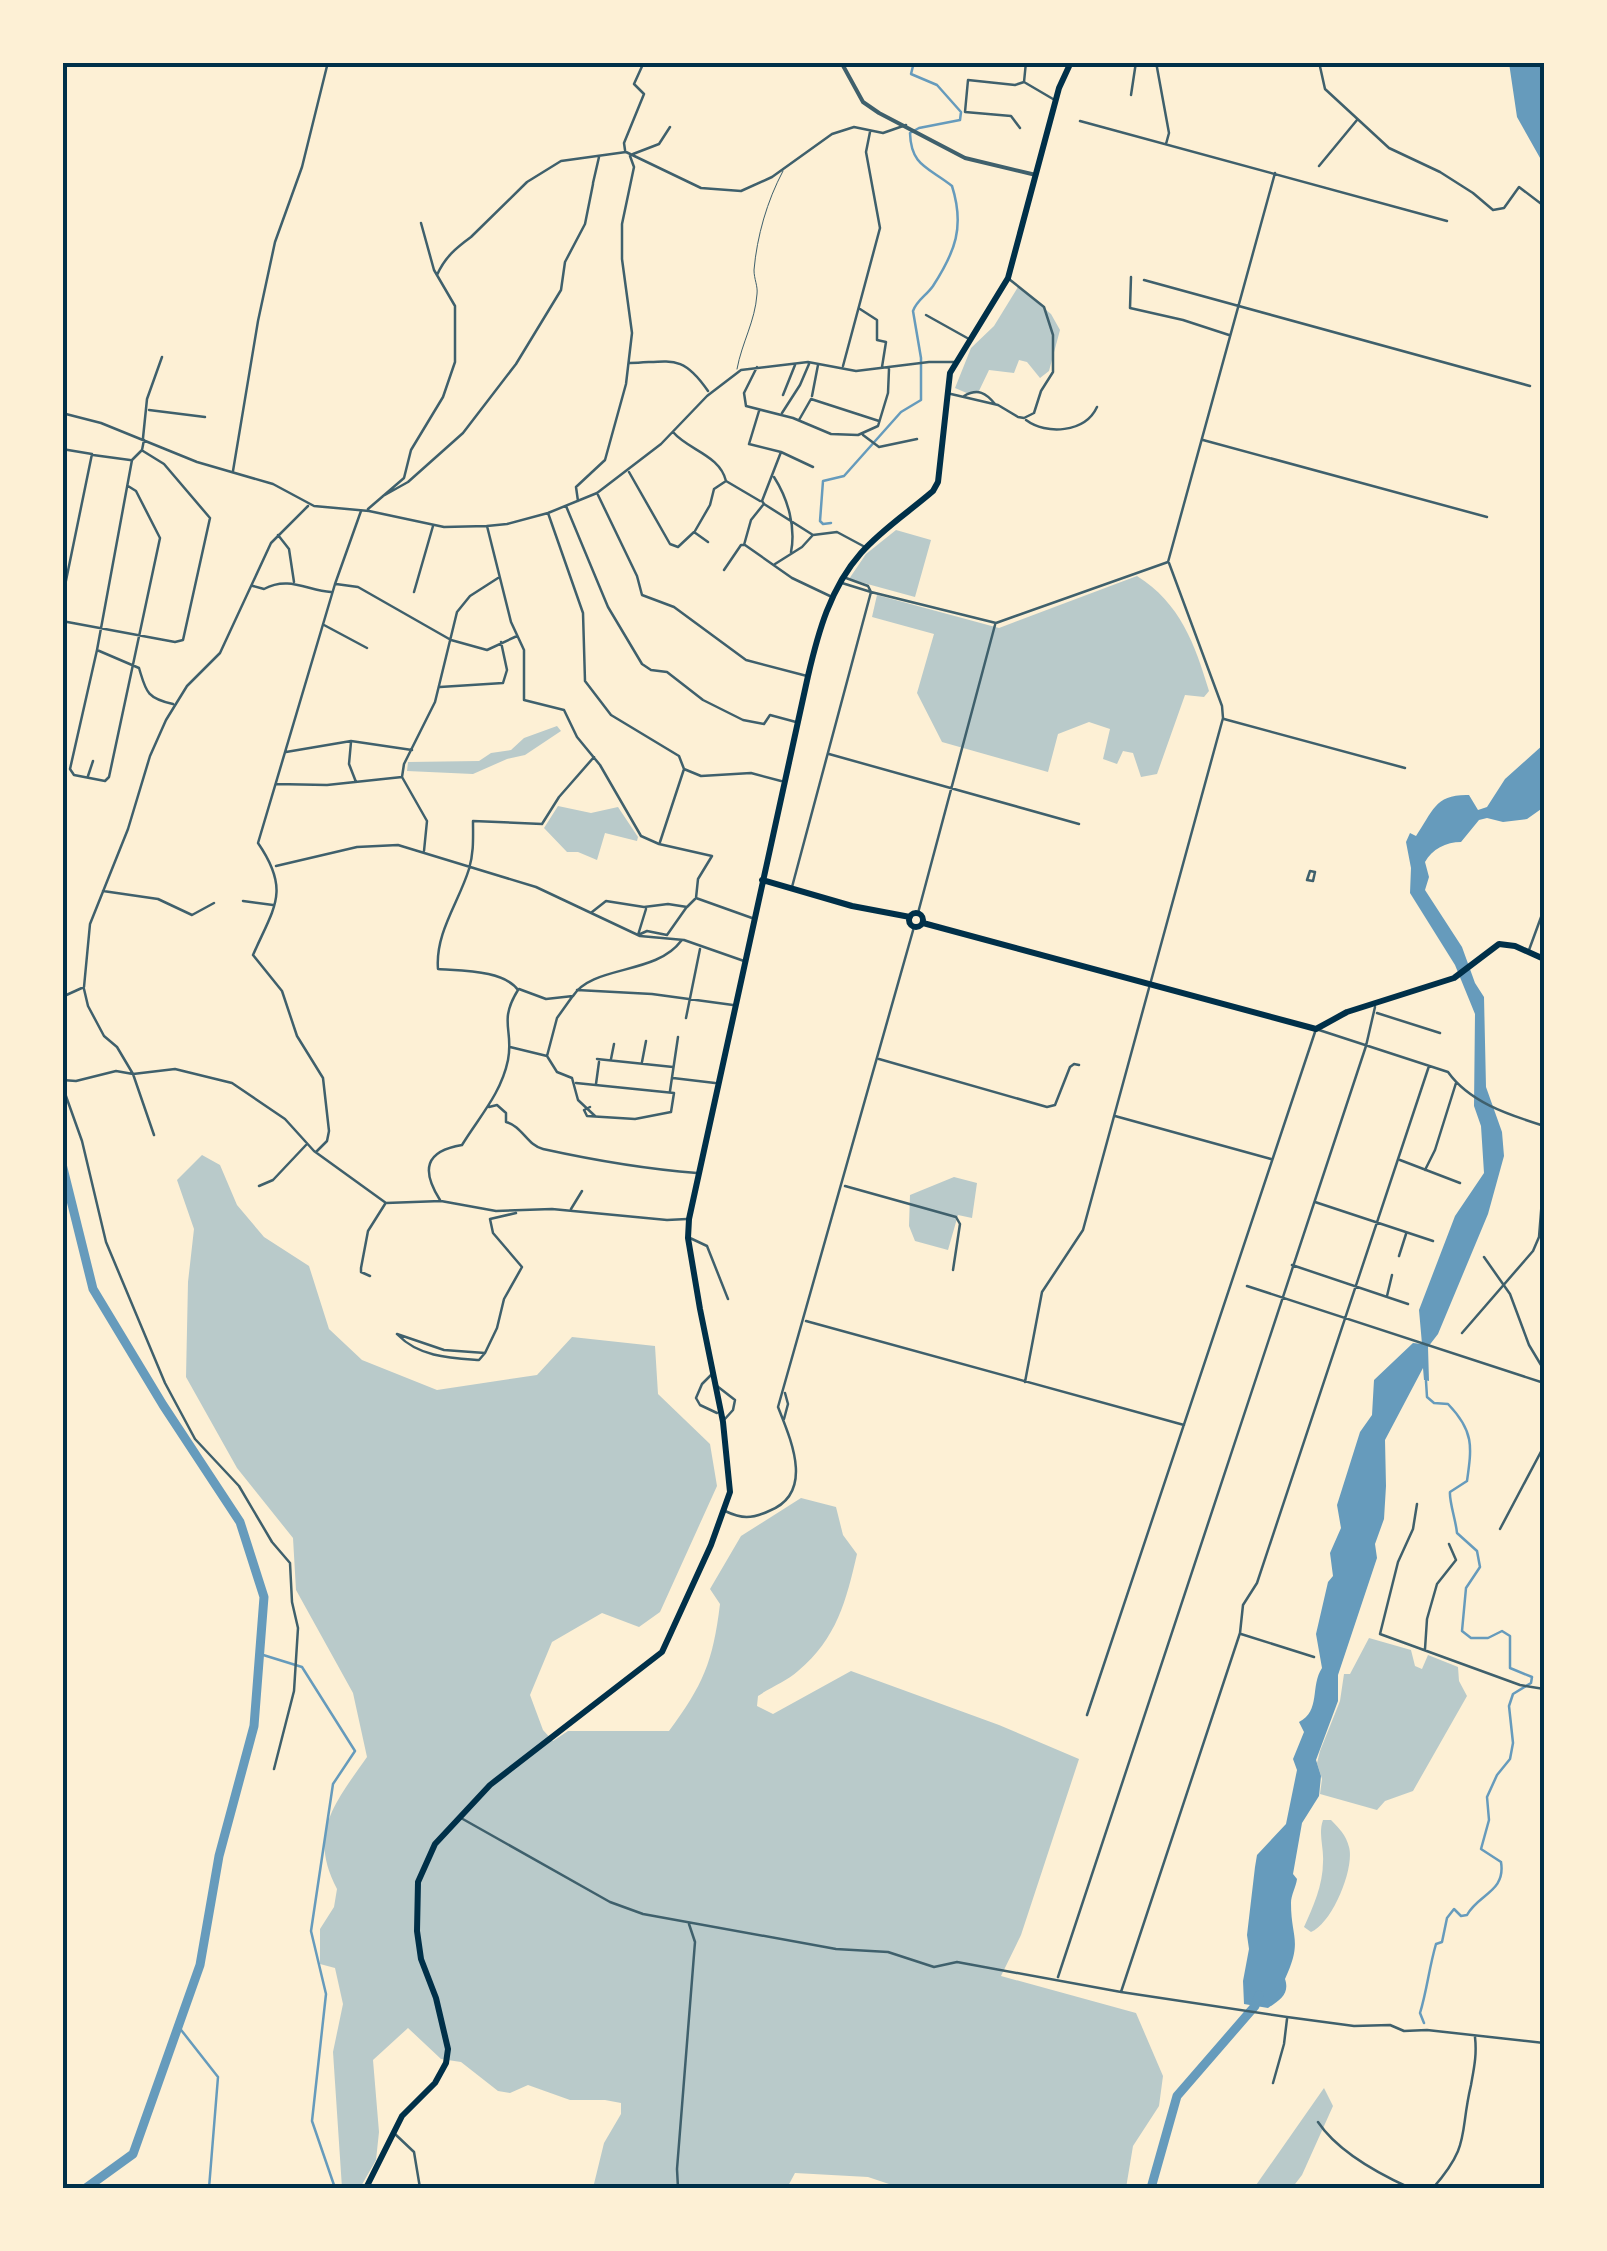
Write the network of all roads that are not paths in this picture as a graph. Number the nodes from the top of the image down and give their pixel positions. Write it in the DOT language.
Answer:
graph roads {
  1 [pos="328,62"];
  2 [pos="644,62"];
  3 [pos="840,62"];
  4 [pos="1026,62"];
  5 [pos="1071,62"];
  6 [pos="1136,62"];
  7 [pos="1156,62"];
  8 [pos="1319,62"];
  9 [pos="1024,82"];
  10 [pos="1130,95"];
  11 [pos="1056,100"];
  12 [pos="1358,119"];
  13 [pos="1080,121"];
  14 [pos="906,125"];
  15 [pos="670,127"];
  16 [pos="1020,128"];
  17 [pos="871,131"];
  18 [pos="1166,144"];
  19 [pos="629,153"];
  20 [pos="601,155"];
  21 [pos="1319,166"];
  22 [pos="785,168"];
  23 [pos="1275,173"];
  24 [pos="1036,175"];
  25 [pos="1544,206"];
  26 [pos="1447,221"];
  27 [pos="422,223"];
  28 [pos="437,275"];
  29 [pos="1132,277"];
  30 [pos="1008,278"];
  31 [pos="1144,280"];
  32 [pos="1238,307"];
  33 [pos="860,310"];
  34 [pos="926,315"];
  35 [pos="1230,336"];
  36 [pos="970,340"];
  37 [pos="162,356"];
  38 [pos="809,362"];
  39 [pos="956,362"];
  40 [pos="629,364"];
  41 [pos="795,364"];
  42 [pos="819,364"];
  43 [pos="757,368"];
  44 [pos="843,368"];
  45 [pos="882,368"];
  46 [pos="889,368"];
  47 [pos="736,374"];
  48 [pos="1530,386"];
  49 [pos="947,392"];
  50 [pos="710,394"];
  51 [pos="783,395"];
  52 [pos="963,397"];
  53 [pos="811,399"];
  54 [pos="996,405"];
  55 [pos="1097,407"];
  56 [pos="147,410"];
  57 [pos="759,410"];
  58 [pos="62,413"];
  59 [pos="781,415"];
  60 [pos="205,417"];
  61 [pos="1024,418"];
  62 [pos="799,421"];
  63 [pos="880,422"];
  64 [pos="672,431"];
  65 [pos="862,434"];
  66 [pos="144,439"];
  67 [pos="917,439"];
  68 [pos="1202,439"];
  69 [pos="62,449"];
  70 [pos="142,450"];
  71 [pos="781,452"];
  72 [pos="92,454"];
  73 [pos="132,460"];
  74 [pos="813,466"];
  75 [pos="628,471"];
  76 [pos="232,472"];
  77 [pos="774,476"];
  78 [pos="726,481"];
  79 [pos="128,486"];
  80 [pos="597,493"];
  81 [pos="382,496"];
  82 [pos="578,501"];
  83 [pos="763,503"];
  84 [pos="309,505"];
  85 [pos="566,506"];
  86 [pos="364,510"];
  87 [pos="548,513"];
  88 [pos="1487,517"];
  89 [pos="790,522"];
  90 [pos="433,524"];
  91 [pos="486,526"];
  92 [pos="694,532"];
  93 [pos="278,535"];
  94 [pos="813,535"];
  95 [pos="708,542"];
  96 [pos="744,545"];
  97 [pos="866,548"];
  98 [pos="791,552"];
  99 [pos="1168,562"];
  100 [pos="774,565"];
  101 [pos="724,570"];
  102 [pos="500,577"];
  103 [pos="843,580"];
  104 [pos="294,584"];
  105 [pos="335,584"];
  106 [pos="252,586"];
  107 [pos="333,592"];
  108 [pos="414,592"];
  109 [pos="871,592"];
  110 [pos="834,598"];
  111 [pos="62,600"];
  112 [pos="62,621"];
  113 [pos="996,623"];
  114 [pos="323,625"];
  115 [pos="100,627"];
  116 [pos="139,634"];
  117 [pos="519,635"];
  118 [pos="451,640"];
  119 [pos="501,642"];
  120 [pos="366,648"];
  121 [pos="97,650"];
  122 [pos="133,665"];
  123 [pos="808,676"];
  124 [pos="439,687"];
  125 [pos="174,705"];
  126 [pos="1223,718"];
  127 [pos="797,722"];
  128 [pos="351,741"];
  129 [pos="413,750"];
  130 [pos="284,752"];
  131 [pos="827,754"];
  132 [pos="594,757"];
  133 [pos="93,761"];
  134 [pos="1404,768"];
  135 [pos="684,769"];
  136 [pos="88,778"];
  137 [pos="402,778"];
  138 [pos="356,782"];
  139 [pos="783,782"];
  140 [pos="274,784"];
  141 [pos="952,788"];
  142 [pos="1079,824"];
  143 [pos="659,844"];
  144 [pos="424,851"];
  145 [pos="274,867"];
  146 [pos="470,867"];
  147 [pos="762,880"];
  148 [pos="792,888"];
  149 [pos="101,890"];
  150 [pos="696,898"];
  151 [pos="243,900"];
  152 [pos="214,903"];
  153 [pos="274,906"];
  154 [pos="646,907"];
  155 [pos="686,907"];
  156 [pos="1544,909"];
  157 [pos="591,912"];
  158 [pos="914,915"];
  159 [pos="753,919"];
  160 [pos="918,925"];
  161 [pos="638,935"];
  162 [pos="682,940"];
  163 [pos="700,947"];
  164 [pos="1528,952"];
  165 [pos="1544,959"];
  166 [pos="744,961"];
  167 [pos="1150,984"];
  168 [pos="84,988"];
  169 [pos="518,989"];
  170 [pos="577,990"];
  171 [pos="573,996"];
  172 [pos="62,997"];
  173 [pos="689,1000"];
  174 [pos="735,1005"];
  175 [pos="1375,1009"];
  176 [pos="686,1018"];
  177 [pos="1316,1029"];
  178 [pos="1440,1033"];
  179 [pos="678,1036"];
  180 [pos="646,1041"];
  181 [pos="614,1044"];
  182 [pos="1366,1046"];
  183 [pos="508,1047"];
  184 [pos="546,1056"];
  185 [pos="878,1059"];
  186 [pos="611,1060"];
  187 [pos="641,1064"];
  188 [pos="1078,1065"];
  189 [pos="1430,1066"];
  190 [pos="673,1067"];
  191 [pos="133,1074"];
  192 [pos="672,1078"];
  193 [pos="63,1082"];
  194 [pos="1456,1083"];
  195 [pos="576,1084"];
  196 [pos="718,1084"];
  197 [pos="596,1085"];
  198 [pos="669,1092"];
  199 [pos="489,1107"];
  200 [pos="590,1107"];
  201 [pos="596,1116"];
  202 [pos="1114,1116"];
  203 [pos="1544,1126"];
  204 [pos="154,1135"];
  205 [pos="307,1144"];
  206 [pos="316,1152"];
  207 [pos="1399,1159"];
  208 [pos="1273,1160"];
  209 [pos="1425,1170"];
  210 [pos="698,1174"];
  211 [pos="1544,1174"];
  212 [pos="1460,1183"];
  213 [pos="259,1186"];
  214 [pos="843,1186"];
  215 [pos="582,1192"];
  216 [pos="441,1202"];
  217 [pos="1314,1202"];
  218 [pos="386,1203"];
  219 [pos="570,1211"];
  220 [pos="516,1212"];
  221 [pos="689,1218"];
  222 [pos="1378,1223"];
  223 [pos="1406,1233"];
  224 [pos="688,1238"];
  225 [pos="1433,1241"];
  226 [pos="1398,1256"];
  227 [pos="1484,1256"];
  228 [pos="1292,1265"];
  229 [pos="953,1270"];
  230 [pos="1392,1275"];
  231 [pos="370,1276"];
  232 [pos="1502,1283"];
  233 [pos="1247,1286"];
  234 [pos="1356,1287"];
  235 [pos="1282,1297"];
  236 [pos="1387,1297"];
  237 [pos="728,1299"];
  238 [pos="1408,1304"];
  239 [pos="1346,1318"];
  240 [pos="805,1321"];
  241 [pos="1462,1333"];
  242 [pos="485,1353"];
  243 [pos="1544,1370"];
  244 [pos="713,1373"];
  245 [pos="1024,1382"];
  246 [pos="1544,1383"];
  247 [pos="716,1385"];
  248 [pos="785,1391"];
  249 [pos="722,1419"];
  250 [pos="783,1420"];
  251 [pos="1185,1425"];
  252 [pos="1544,1446"];
  253 [pos="1416,1504"];
  254 [pos="723,1510"];
  255 [pos="1500,1529"];
  256 [pos="1450,1544"];
  257 [pos="1240,1633"];
  258 [pos="1424,1650"];
  259 [pos="1314,1657"];
  260 [pos="1544,1690"];
  261 [pos="1087,1715"];
  262 [pos="274,1770"];
  263 [pos="460,1818"];
  264 [pos="688,1922"];
  265 [pos="1058,1979"];
  266 [pos="1122,1992"];
  267 [pos="1287,2018"];
  268 [pos="1474,2036"];
  269 [pos="1544,2044"];
  270 [pos="1273,2083"];
  271 [pos="1318,2122"];
  272 [pos="394,2134"];
  273 [pos="366,2188"];
  274 [pos="420,2188"];
  275 [pos="496,2188"];
  276 [pos="506,2188"];
  277 [pos="678,2188"];
  278 [pos="1410,2188"];
  279 [pos="1433,2188"];
  1 -- 76 [label="street"];
  2 -- 19 [label="street"];
  3 -- 14 [label="street"];
  4 -- 9 [label="street"];
  5 -- 11 [label="highway"];
  6 -- 10 [label="street"];
  7 -- 18 [label="street"];
  8 -- 12 [label="street"];
  9 -- 11 [label="street"];
  9 -- 16 [label="street"];
  11 -- 24 [label="highway"];
  12 -- 21 [label="street"];
  12 -- 25 [label="street"];
  13 -- 18 [label="street"];
  14 -- 17 [label="street"];
  14 -- 24 [label="street"];
  15 -- 19 [label="street"];
  17 -- 22 [label="street"];
  17 -- 33 [label="street"];
  18 -- 23 [label="street"];
  19 -- 20 [label="street"];
  19 -- 22 [label="street"];
  19 -- 40 [label="street"];
  20 -- 28 [label="street"];
  20 -- 81 [label="street"];
  22 -- 47 [label="lane"];
  23 -- 26 [label="street"];
  23 -- 32 [label="street"];
  24 -- 30 [label="highway"];
  27 -- 28 [label="street"];
  28 -- 81 [label="street"];
  29 -- 35 [label="street"];
  30 -- 36 [label="highway"];
  30 -- 61 [label="street"];
  31 -- 32 [label="street"];
  32 -- 35 [label="street"];
  32 -- 48 [label="street"];
  33 -- 44 [label="street"];
  33 -- 45 [label="street"];
  34 -- 36 [label="street"];
  35 -- 68 [label="street"];
  36 -- 39 [label="highway"];
  37 -- 56 [label="street"];
  38 -- 41 [label="street"];
  38 -- 42 [label="street"];
  38 -- 59 [label="street"];
  39 -- 46 [label="street"];
  39 -- 49 [label="highway"];
  40 -- 50 [label="street"];
  40 -- 82 [label="street"];
  41 -- 43 [label="street"];
  41 -- 51 [label="street"];
  42 -- 44 [label="street"];
  42 -- 53 [label="street"];
  43 -- 47 [label="street"];
  43 -- 57 [label="street"];
  44 -- 45 [label="street"];
  45 -- 46 [label="street"];
  46 -- 63 [label="street"];
  47 -- 50 [label="street"];
  49 -- 52 [label="street"];
  49 -- 97 [label="highway"];
  50 -- 64 [label="street"];
  52 -- 54 [label="street"];
  52 -- 54 [label="street"];
  53 -- 62 [label="street"];
  53 -- 63 [label="street"];
  54 -- 61 [label="street"];
  55 -- 61 [label="street"];
  56 -- 60 [label="street"];
  56 -- 66 [label="street"];
  57 -- 59 [label="street"];
  57 -- 71 [label="street"];
  58 -- 66 [label="street"];
  59 -- 62 [label="street"];
  62 -- 65 [label="street"];
  63 -- 65 [label="street"];
  64 -- 75 [label="street"];
  64 -- 78 [label="street"];
  65 -- 67 [label="street"];
  66 -- 70 [label="street"];
  66 -- 76 [label="street"];
  68 -- 88 [label="street"];
  68 -- 99 [label="street"];
  69 -- 72 [label="street"];
  70 -- 73 [label="street"];
  70 -- 116 [label="street"];
  71 -- 74 [label="street"];
  71 -- 77 [label="street"];
  72 -- 73 [label="street"];
  72 -- 111 [label="street"];
  73 -- 79 [label="street"];
  75 -- 80 [label="street"];
  75 -- 92 [label="street"];
  76 -- 84 [label="street"];
  77 -- 83 [label="street"];
  77 -- 89 [label="street"];
  78 -- 83 [label="street"];
  78 -- 92 [label="street"];
  79 -- 115 [label="street"];
  79 -- 116 [label="street"];
  80 -- 82 [label="street"];
  80 -- 123 [label="street"];
  81 -- 86 [label="street"];
  82 -- 85 [label="street"];
  83 -- 89 [label="street"];
  83 -- 96 [label="street"];
  84 -- 86 [label="street"];
  84 -- 93 [label="street"];
  85 -- 87 [label="street"];
  85 -- 127 [label="street"];
  86 -- 90 [label="street"];
  86 -- 105 [label="street"];
  87 -- 91 [label="street"];
  87 -- 135 [label="street"];
  89 -- 94 [label="street"];
  89 -- 98 [label="street"];
  90 -- 91 [label="street"];
  90 -- 108 [label="street"];
  91 -- 102 [label="street"];
  92 -- 95 [label="street"];
  93 -- 104 [label="street"];
  93 -- 106 [label="street"];
  94 -- 97 [label="street"];
  94 -- 98 [label="street"];
  96 -- 100 [label="street"];
  96 -- 101 [label="street"];
  97 -- 103 [label="highway"];
  98 -- 100 [label="street"];
  99 -- 113 [label="street"];
  99 -- 126 [label="street"];
  100 -- 110 [label="street"];
  102 -- 117 [label="street"];
  102 -- 118 [label="street"];
  103 -- 109 [label="street"];
  103 -- 110 [label="highway"];
  104 -- 106 [label="street"];
  104 -- 107 [label="street"];
  105 -- 107 [label="street"];
  105 -- 118 [label="street"];
  106 -- 125 [label="street"];
  107 -- 114 [label="street"];
  109 -- 113 [label="street"];
  109 -- 131 [label="street"];
  110 -- 123 [label="highway"];
  112 -- 115 [label="street"];
  113 -- 141 [label="street"];
  114 -- 120 [label="street"];
  114 -- 130 [label="street"];
  115 -- 116 [label="street"];
  115 -- 121 [label="street"];
  116 -- 122 [label="street"];
  117 -- 119 [label="street"];
  117 -- 132 [label="street"];
  118 -- 119 [label="street"];
  118 -- 124 [label="street"];
  119 -- 124 [label="street"];
  121 -- 122 [label="street"];
  121 -- 136 [label="street"];
  122 -- 125 [label="street"];
  122 -- 136 [label="street"];
  123 -- 127 [label="highway"];
  124 -- 129 [label="street"];
  125 -- 149 [label="street"];
  126 -- 134 [label="street"];
  126 -- 167 [label="street"];
  127 -- 139 [label="highway"];
  128 -- 129 [label="street"];
  128 -- 130 [label="street"];
  128 -- 138 [label="street"];
  129 -- 137 [label="street"];
  130 -- 140 [label="street"];
  131 -- 141 [label="street"];
  131 -- 148 [label="street"];
  132 -- 143 [label="street"];
  132 -- 146 [label="street"];
  133 -- 136 [label="street"];
  135 -- 139 [label="street"];
  135 -- 143 [label="street"];
  137 -- 138 [label="street"];
  137 -- 144 [label="street"];
  138 -- 140 [label="street"];
  139 -- 147 [label="highway"];
  140 -- 145 [label="street"];
  141 -- 142 [label="street"];
  141 -- 158 [label="street"];
  143 -- 150 [label="street"];
  144 -- 145 [label="street"];
  144 -- 146 [label="street"];
  145 -- 153 [label="street"];
  146 -- 157 [label="street"];
  146 -- 169 [label="street"];
  147 -- 148 [label="highway"];
  147 -- 159 [label="highway"];
  148 -- 158 [label="highway"];
  149 -- 152 [label="street"];
  149 -- 168 [label="street"];
  150 -- 155 [label="street"];
  150 -- 159 [label="street"];
  151 -- 153 [label="street"];
  153 -- 206 [label="street"];
  154 -- 155 [label="street"];
  154 -- 157 [label="street"];
  154 -- 161 [label="street"];
  155 -- 161 [label="street"];
  156 -- 164 [label="street"];
  157 -- 161 [label="street"];
  158 -- 160 [label="highway"];
  158 -- 160 [label="highway"];
  159 -- 166 [label="highway"];
  160 -- 167 [label="highway"];
  160 -- 185 [label="street"];
  161 -- 162 [label="street"];
  162 -- 163 [label="street"];
  162 -- 170 [label="street"];
  163 -- 166 [label="street"];
  163 -- 173 [label="street"];
  164 -- 165 [label="highway"];
  164 -- 175 [label="highway"];
  166 -- 174 [label="highway"];
  167 -- 177 [label="highway"];
  167 -- 202 [label="street"];
  168 -- 172 [label="street"];
  168 -- 191 [label="street"];
  169 -- 171 [label="street"];
  169 -- 183 [label="street"];
  170 -- 171 [label="street"];
  170 -- 173 [label="street"];
  171 -- 184 [label="street"];
  173 -- 174 [label="street"];
  173 -- 176 [label="street"];
  174 -- 196 [label="highway"];
  175 -- 177 [label="highway"];
  175 -- 178 [label="street"];
  175 -- 182 [label="street"];
  177 -- 182 [label="street"];
  177 -- 208 [label="street"];
  179 -- 190 [label="street"];
  180 -- 187 [label="street"];
  181 -- 186 [label="street"];
  182 -- 189 [label="street"];
  182 -- 217 [label="street"];
  183 -- 184 [label="street"];
  183 -- 199 [label="street"];
  184 -- 195 [label="street"];
  185 -- 188 [label="street"];
  185 -- 214 [label="street"];
  186 -- 187 [label="street"];
  186 -- 197 [label="street"];
  187 -- 190 [label="street"];
  189 -- 194 [label="street"];
  189 -- 207 [label="street"];
  190 -- 192 [label="street"];
  191 -- 193 [label="street"];
  191 -- 204 [label="street"];
  191 -- 205 [label="street"];
  192 -- 196 [label="street"];
  192 -- 198 [label="street"];
  193 -- 262 [label="street"];
  194 -- 203 [label="street"];
  194 -- 209 [label="street"];
  195 -- 197 [label="street"];
  195 -- 200 [label="street"];
  196 -- 210 [label="highway"];
  197 -- 198 [label="street"];
  198 -- 201 [label="street"];
  199 -- 210 [label="street"];
  199 -- 216 [label="street"];
  200 -- 201 [label="street"];
  200 -- 201 [label="street"];
  202 -- 208 [label="street"];
  202 -- 245 [label="street"];
  205 -- 206 [label="street"];
  205 -- 213 [label="street"];
  206 -- 218 [label="street"];
  207 -- 209 [label="street"];
  207 -- 222 [label="street"];
  208 -- 251 [label="street"];
  209 -- 212 [label="street"];
  210 -- 221 [label="highway"];
  211 -- 232 [label="street"];
  214 -- 229 [label="street"];
  214 -- 240 [label="street"];
  215 -- 219 [label="street"];
  216 -- 218 [label="street"];
  216 -- 220 [label="street"];
  217 -- 222 [label="street"];
  217 -- 228 [label="street"];
  218 -- 231 [label="street"];
  219 -- 220 [label="street"];
  219 -- 221 [label="street"];
  220 -- 242 [label="street"];
  221 -- 224 [label="highway"];
  222 -- 223 [label="street"];
  222 -- 234 [label="street"];
  223 -- 225 [label="street"];
  223 -- 226 [label="street"];
  224 -- 237 [label="street"];
  224 -- 244 [label="highway"];
  227 -- 232 [label="street"];
  228 -- 234 [label="street"];
  228 -- 235 [label="street"];
  230 -- 236 [label="street"];
  232 -- 241 [label="street"];
  232 -- 243 [label="street"];
  233 -- 235 [label="street"];
  234 -- 236 [label="street"];
  234 -- 239 [label="street"];
  235 -- 239 [label="street"];
  235 -- 265 [label="street"];
  236 -- 238 [label="street"];
  239 -- 246 [label="street"];
  239 -- 257 [label="street"];
  240 -- 245 [label="street"];
  240 -- 248 [label="street"];
  242 -- 242 [label="street"];
  244 -- 247 [label="highway"];
  244 -- 249 [label="street"];
  245 -- 251 [label="street"];
  247 -- 249 [label="highway"];
  247 -- 249 [label="street"];
  248 -- 250 [label="street"];
  248 -- 250 [label="street"];
  249 -- 254 [label="highway"];
  250 -- 254 [label="street"];
  251 -- 261 [label="street"];
  252 -- 255 [label="street"];
  253 -- 258 [label="street"];
  254 -- 263 [label="highway"];
  256 -- 258 [label="street"];
  257 -- 259 [label="street"];
  257 -- 266 [label="street"];
  258 -- 260 [label="street"];
  263 -- 264 [label="street"];
  263 -- 272 [label="highway"];
  264 -- 265 [label="street"];
  264 -- 277 [label="street"];
  265 -- 266 [label="street"];
  266 -- 267 [label="street"];
  267 -- 268 [label="street"];
  267 -- 270 [label="street"];
  268 -- 269 [label="street"];
  268 -- 279 [label="street"];
  271 -- 278 [label="street"];
  272 -- 273 [label="highway"];
  272 -- 274 [label="street"];
  275 -- 276 [label="street"];
}
